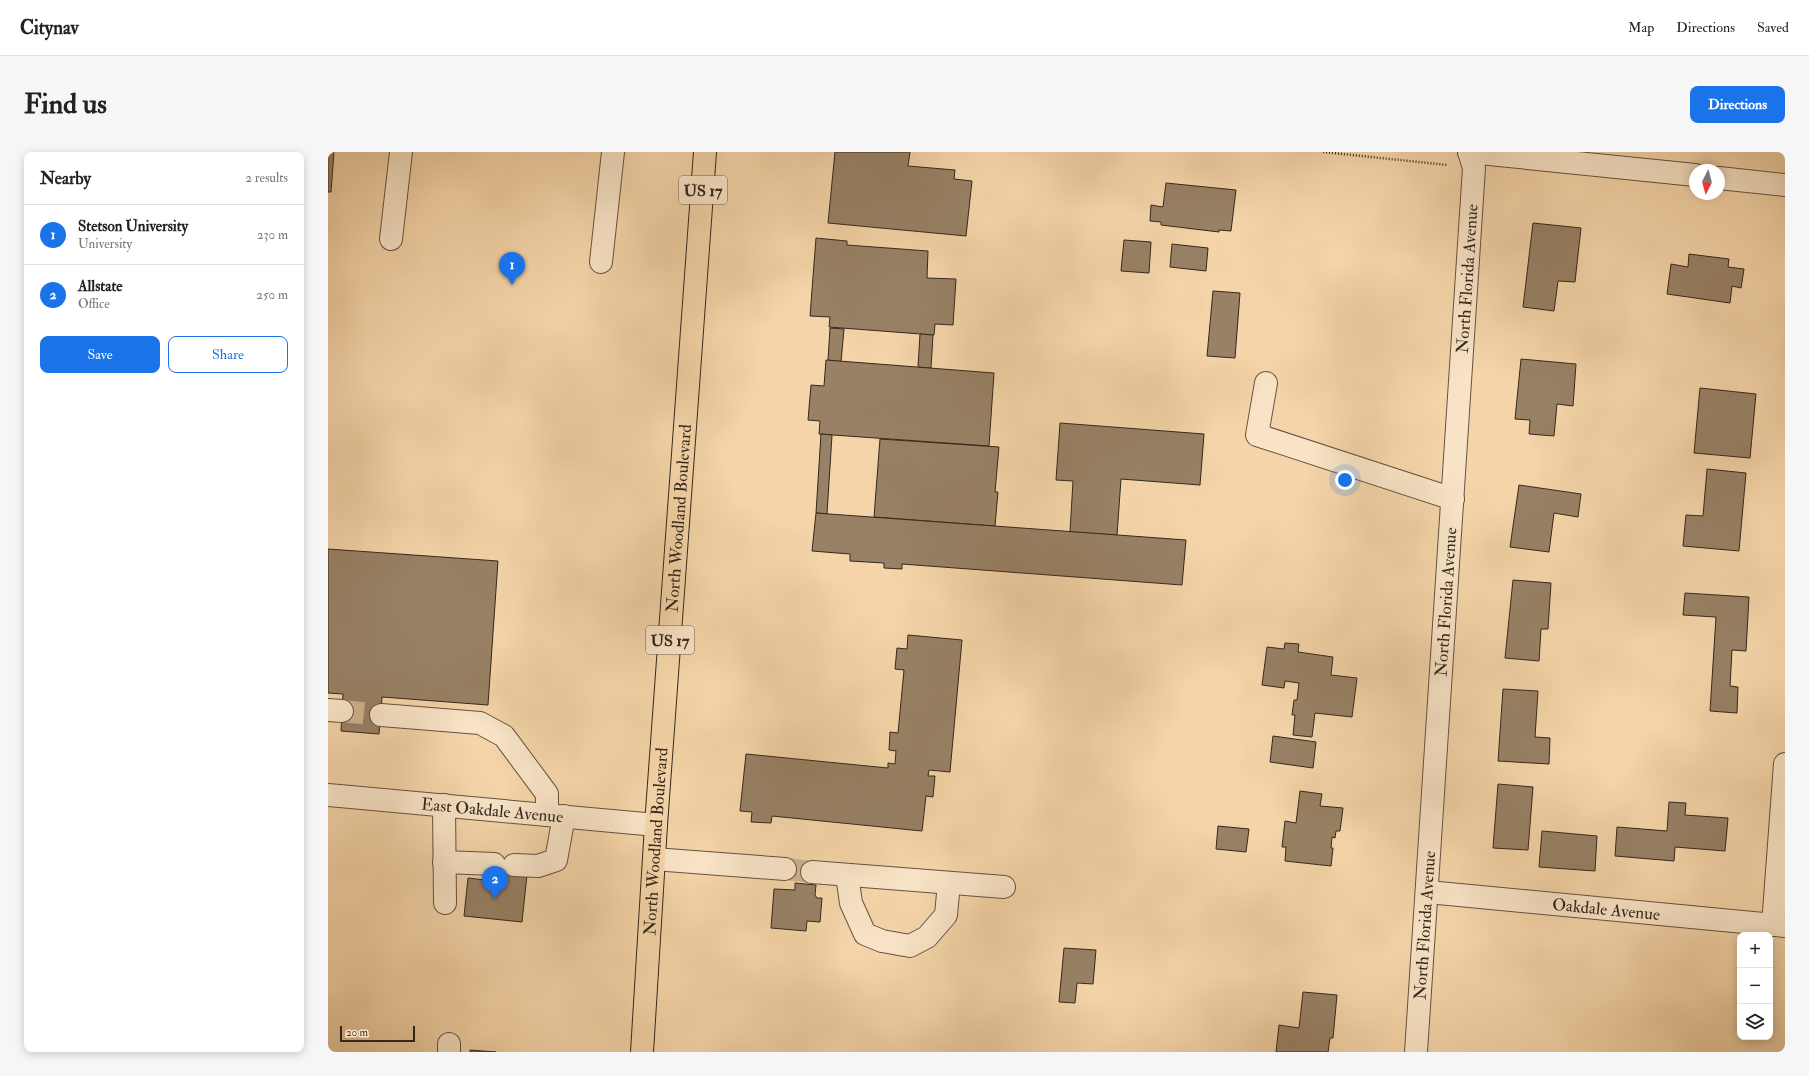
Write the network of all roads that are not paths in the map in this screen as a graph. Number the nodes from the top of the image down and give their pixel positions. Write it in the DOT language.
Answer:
graph roads {
  1 [pos="401,152"];
  2 [pos="614,152"];
  3 [pos="705,152"];
  4 [pos="1469,152"];
  5 [pos="1689,174"];
  6 [pos="1725,179"];
  7 [pos="1785,185"];
  8 [pos="391,239"];
  9 [pos="601,262"];
  10 [pos="1266,383"];
  11 [pos="1453,499"];
  12 [pos="381,715"];
  13 [pos="1785,764"];
  14 [pos="328,795"];
  15 [pos="444,805"];
  16 [pos="555,816"];
  17 [pos="656,825"];
  18 [pos="654,859"];
  19 [pos="444,862"];
  20 [pos="785,869"];
  21 [pos="812,872"];
  22 [pos="847,875"];
  23 [pos="949,883"];
  24 [pos="1004,888"];
  25 [pos="1428,892"];
  26 [pos="444,903"];
  27 [pos="1779,926"];
  28 [pos="642,1052"];
  29 [pos="1416,1052"];
  1 -- 8 [label="street"];
  2 -- 9 [label="street"];
  3 -- 17 [label="main road, North Woodland Boulevard / US 17"];
  4 -- 5 [label="street"];
  4 -- 11 [label="street, North Florida Avenue"];
  6 -- 7 [label="street"];
  10 -- 11 [label="street"];
  11 -- 25 [label="street, North Florida Avenue"];
  12 -- 16 [label="street"];
  13 -- 27 [label="street"];
  14 -- 15 [label="street, East Oakdale Avenue"];
  15 -- 16 [label="street, East Oakdale Avenue"];
  15 -- 19 [label="street"];
  16 -- 17 [label="street, East Oakdale Avenue"];
  16 -- 19 [label="street"];
  17 -- 18 [label="main road, North Woodland Boulevard / US 17"];
  18 -- 20 [label="street"];
  18 -- 28 [label="main road, North Woodland Boulevard / US 17"];
  19 -- 26 [label="street"];
  21 -- 22 [label="street"];
  22 -- 23 [label="street"];
  22 -- 23 [label="street"];
  23 -- 24 [label="street"];
  25 -- 27 [label="street, Oakdale Avenue"];
  25 -- 29 [label="street, North Florida Avenue"];
}
